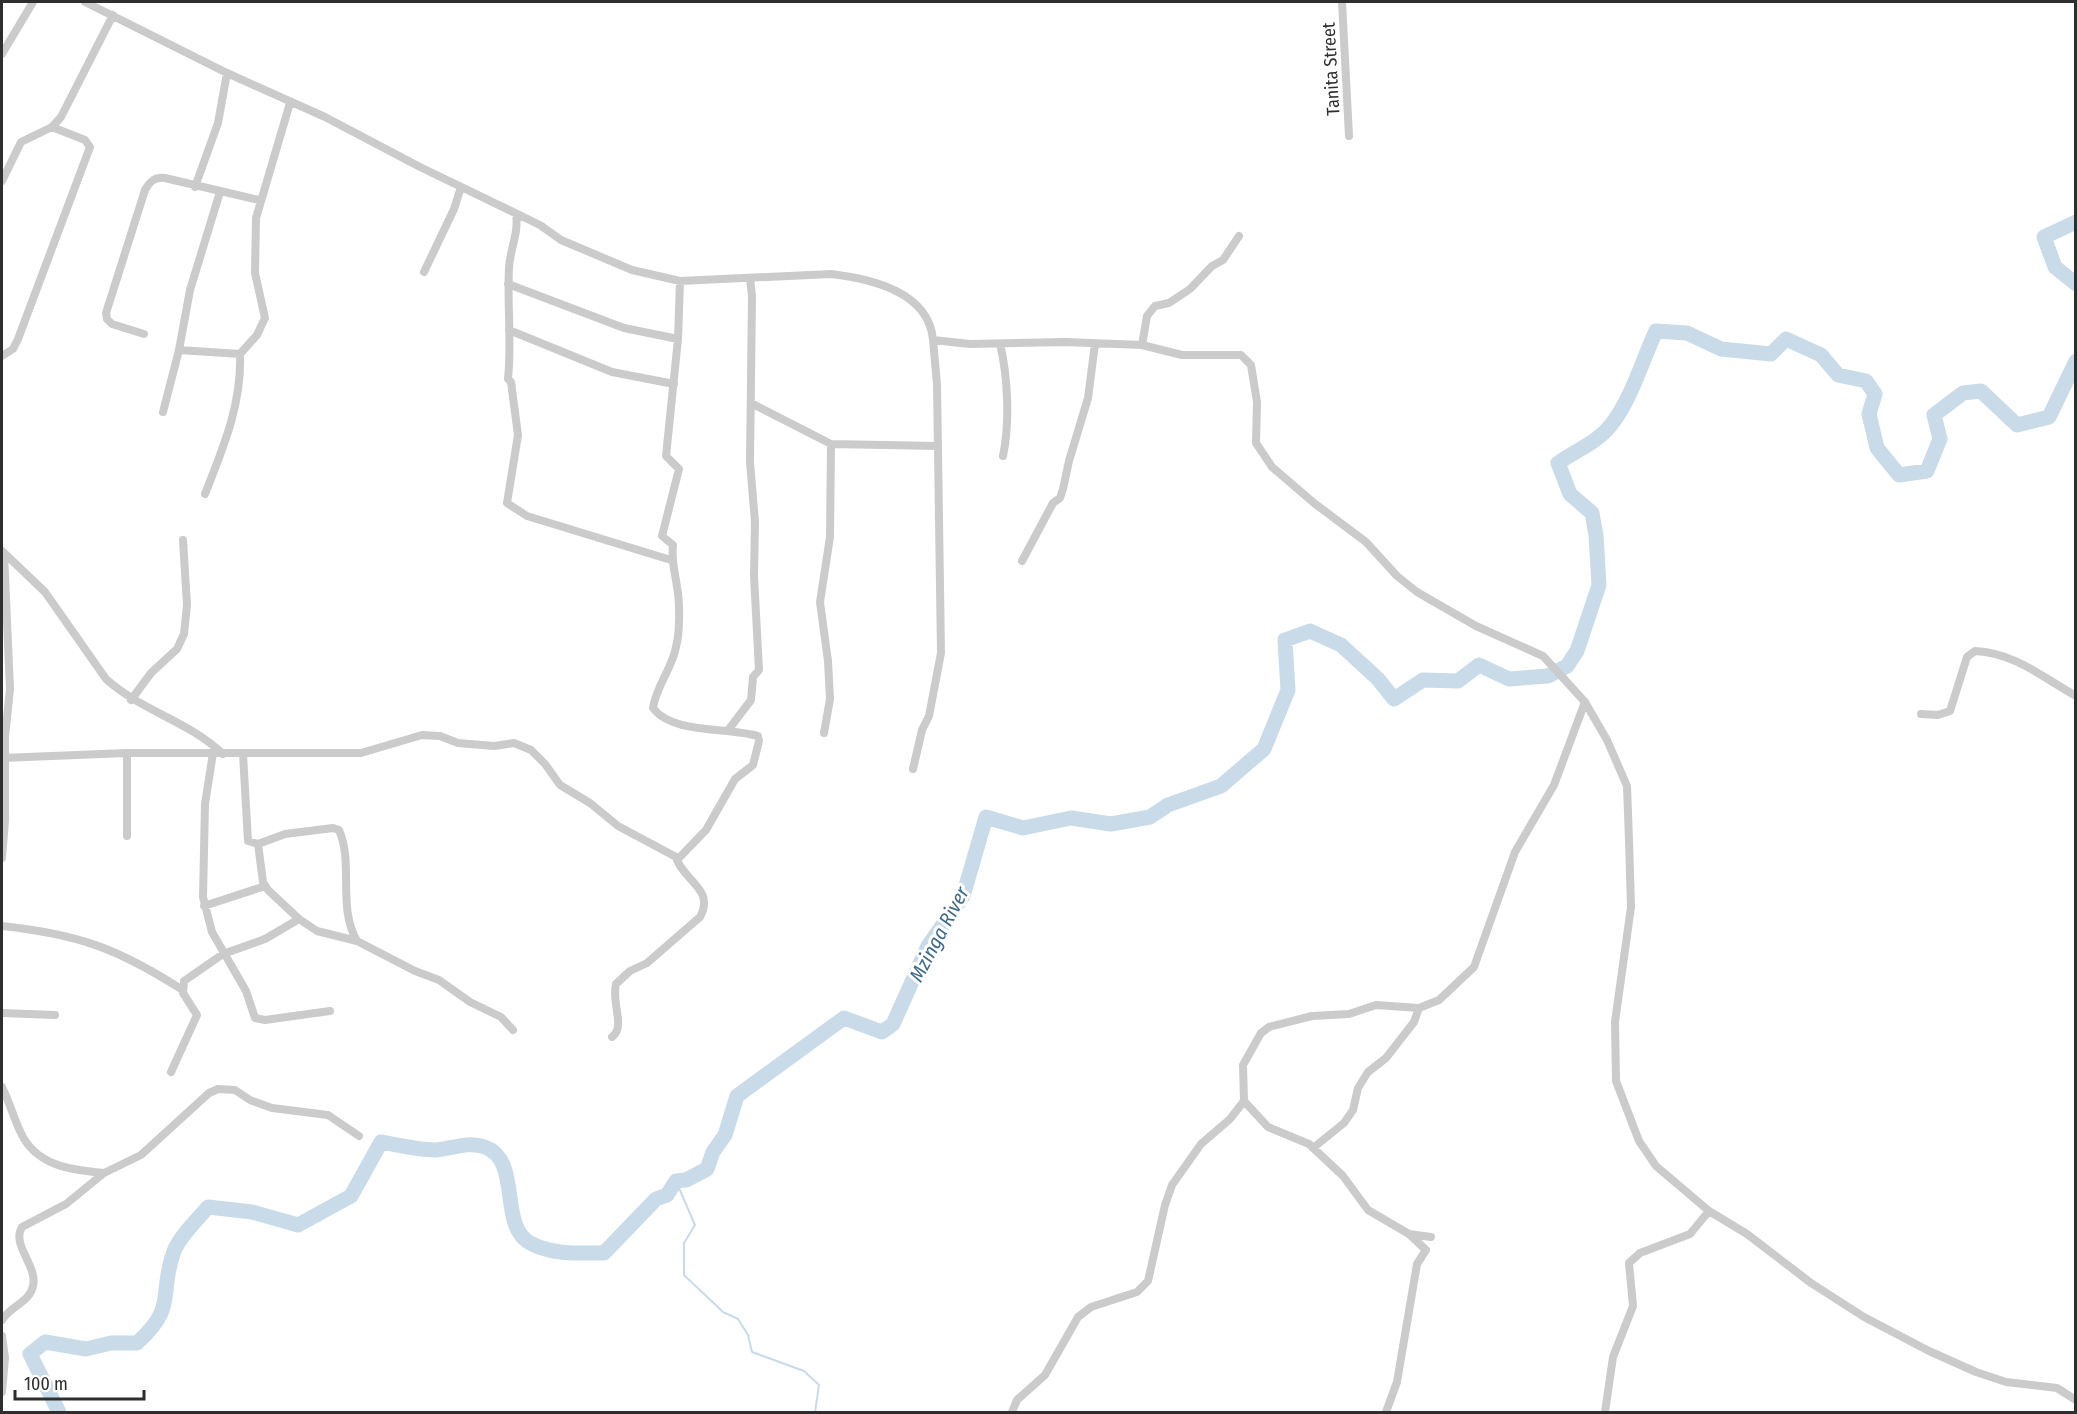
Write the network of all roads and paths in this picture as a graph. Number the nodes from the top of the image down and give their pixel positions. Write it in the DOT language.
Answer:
graph roads {
  1 [pos="33,2"];
  2 [pos="84,2"];
  3 [pos="1342,2"];
  4 [pos="113,15"];
  5 [pos="2,54"];
  6 [pos="227,73"];
  7 [pos="290,103"];
  8 [pos="52,127"];
  9 [pos="1349,136"];
  10 [pos="2,182"];
  11 [pos="195,187"];
  12 [pos="461,187"];
  13 [pos="219,192"];
  14 [pos="260,200"];
  15 [pos="516,214"];
  16 [pos="1239,236"];
  17 [pos="424,272"];
  18 [pos="750,278"];
  19 [pos="680,281"];
  20 [pos="508,284"];
  21 [pos="509,330"];
  22 [pos="144,334"];
  23 [pos="678,339"];
  24 [pos="933,340"];
  25 [pos="1000,344"];
  26 [pos="1095,344"];
  27 [pos="1142,345"];
  28 [pos="179,350"];
  29 [pos="240,354"];
  30 [pos="2,356"];
  31 [pos="674,384"];
  32 [pos="751,403"];
  33 [pos="163,412"];
  34 [pos="831,444"];
  35 [pos="937,446"];
  36 [pos="1004,456"];
  37 [pos="205,494"];
  38 [pos="183,540"];
  39 [pos="3,552"];
  40 [pos="671,560"];
  41 [pos="1022,561"];
  42 [pos="2076,696"];
  43 [pos="131,700"];
  44 [pos="1585,702"];
  45 [pos="1922,714"];
  46 [pos="729,729"];
  47 [pos="824,733"];
  48 [pos="127,753"];
  49 [pos="213,753"];
  50 [pos="223,754"];
  51 [pos="243,754"];
  52 [pos="4,758"];
  53 [pos="913,769"];
  54 [pos="127,836"];
  55 [pos="258,844"];
  56 [pos="2,858"];
  57 [pos="678,858"];
  58 [pos="265,886"];
  59 [pos="204,906"];
  60 [pos="299,919"];
  61 [pos="2,926"];
  62 [pos="357,941"];
  63 [pos="223,954"];
  64 [pos="181,989"];
  65 [pos="1419,1008"];
  66 [pos="330,1011"];
  67 [pos="2,1013"];
  68 [pos="55,1015"];
  69 [pos="513,1030"];
  70 [pos="612,1037"];
  71 [pos="171,1072"];
  72 [pos="2,1087"];
  73 [pos="1244,1101"];
  74 [pos="359,1136"];
  75 [pos="1313,1148"];
  76 [pos="104,1173"];
  77 [pos="1709,1211"];
  78 [pos="1409,1234"];
  79 [pos="1431,1237"];
  80 [pos="2,1320"];
  81 [pos="2,1336"];
  82 [pos="2,1392"];
  83 [pos="2076,1400"];
  84 [pos="1012,1413"];
  85 [pos="1386,1413"];
  86 [pos="1605,1413"];
  1 -- 5 [label="street"];
  2 -- 4 [label="street"];
  3 -- 9 [label="street, Tanita Street"];
  4 -- 6 [label="street"];
  4 -- 8 [label="street"];
  6 -- 7 [label="street"];
  6 -- 11 [label="street"];
  7 -- 12 [label="street"];
  7 -- 14 [label="street"];
  8 -- 10 [label="street"];
  8 -- 30 [label="street"];
  11 -- 13 [label="street"];
  11 -- 22 [label="street"];
  12 -- 15 [label="street"];
  12 -- 17 [label="street"];
  13 -- 14 [label="street"];
  13 -- 28 [label="street"];
  14 -- 29 [label="street"];
  15 -- 19 [label="street"];
  15 -- 20 [label="street"];
  16 -- 27 [label="street"];
  18 -- 19 [label="street"];
  18 -- 24 [label="street"];
  18 -- 32 [label="street"];
  19 -- 23 [label="street"];
  20 -- 21 [label="street"];
  20 -- 23 [label="street"];
  21 -- 31 [label="street"];
  21 -- 40 [label="street"];
  23 -- 31 [label="street"];
  24 -- 25 [label="street"];
  24 -- 35 [label="street"];
  25 -- 26 [label="street"];
  25 -- 36 [label="street"];
  26 -- 27 [label="street"];
  26 -- 41 [label="street"];
  27 -- 44 [label="street"];
  28 -- 29 [label="street"];
  28 -- 33 [label="street"];
  29 -- 37 [label="street"];
  31 -- 40 [label="street"];
  32 -- 34 [label="street"];
  32 -- 46 [label="street"];
  34 -- 35 [label="street"];
  34 -- 47 [label="street"];
  35 -- 53 [label="street"];
  38 -- 43 [label="street"];
  39 -- 43 [label="street"];
  39 -- 52 [label="street"];
  40 -- 46 [label="street"];
  42 -- 45 [label="street"];
  43 -- 50 [label="street"];
  44 -- 65 [label="street"];
  44 -- 77 [label="street"];
  46 -- 57 [label="street"];
  48 -- 49 [label="street"];
  48 -- 52 [label="street"];
  48 -- 54 [label="street"];
  49 -- 50 [label="street"];
  49 -- 59 [label="street"];
  50 -- 51 [label="street"];
  51 -- 55 [label="street"];
  51 -- 57 [label="street"];
  52 -- 56 [label="street"];
  55 -- 58 [label="street"];
  55 -- 62 [label="street"];
  57 -- 70 [label="street"];
  58 -- 59 [label="street"];
  58 -- 60 [label="street"];
  59 -- 63 [label="street"];
  60 -- 62 [label="street"];
  60 -- 63 [label="street"];
  61 -- 64 [label="street"];
  62 -- 69 [label="street"];
  63 -- 64 [label="street"];
  63 -- 66 [label="street"];
  64 -- 71 [label="street"];
  65 -- 73 [label="street"];
  65 -- 75 [label="street"];
  67 -- 68 [label="street"];
  72 -- 76 [label="street"];
  73 -- 75 [label="street"];
  73 -- 84 [label="street"];
  74 -- 76 [label="street"];
  75 -- 78 [label="street"];
  76 -- 80 [label="street"];
  77 -- 83 [label="street"];
  77 -- 86 [label="street"];
  78 -- 79 [label="street"];
  78 -- 85 [label="street"];
  81 -- 82 [label="street"];
}
